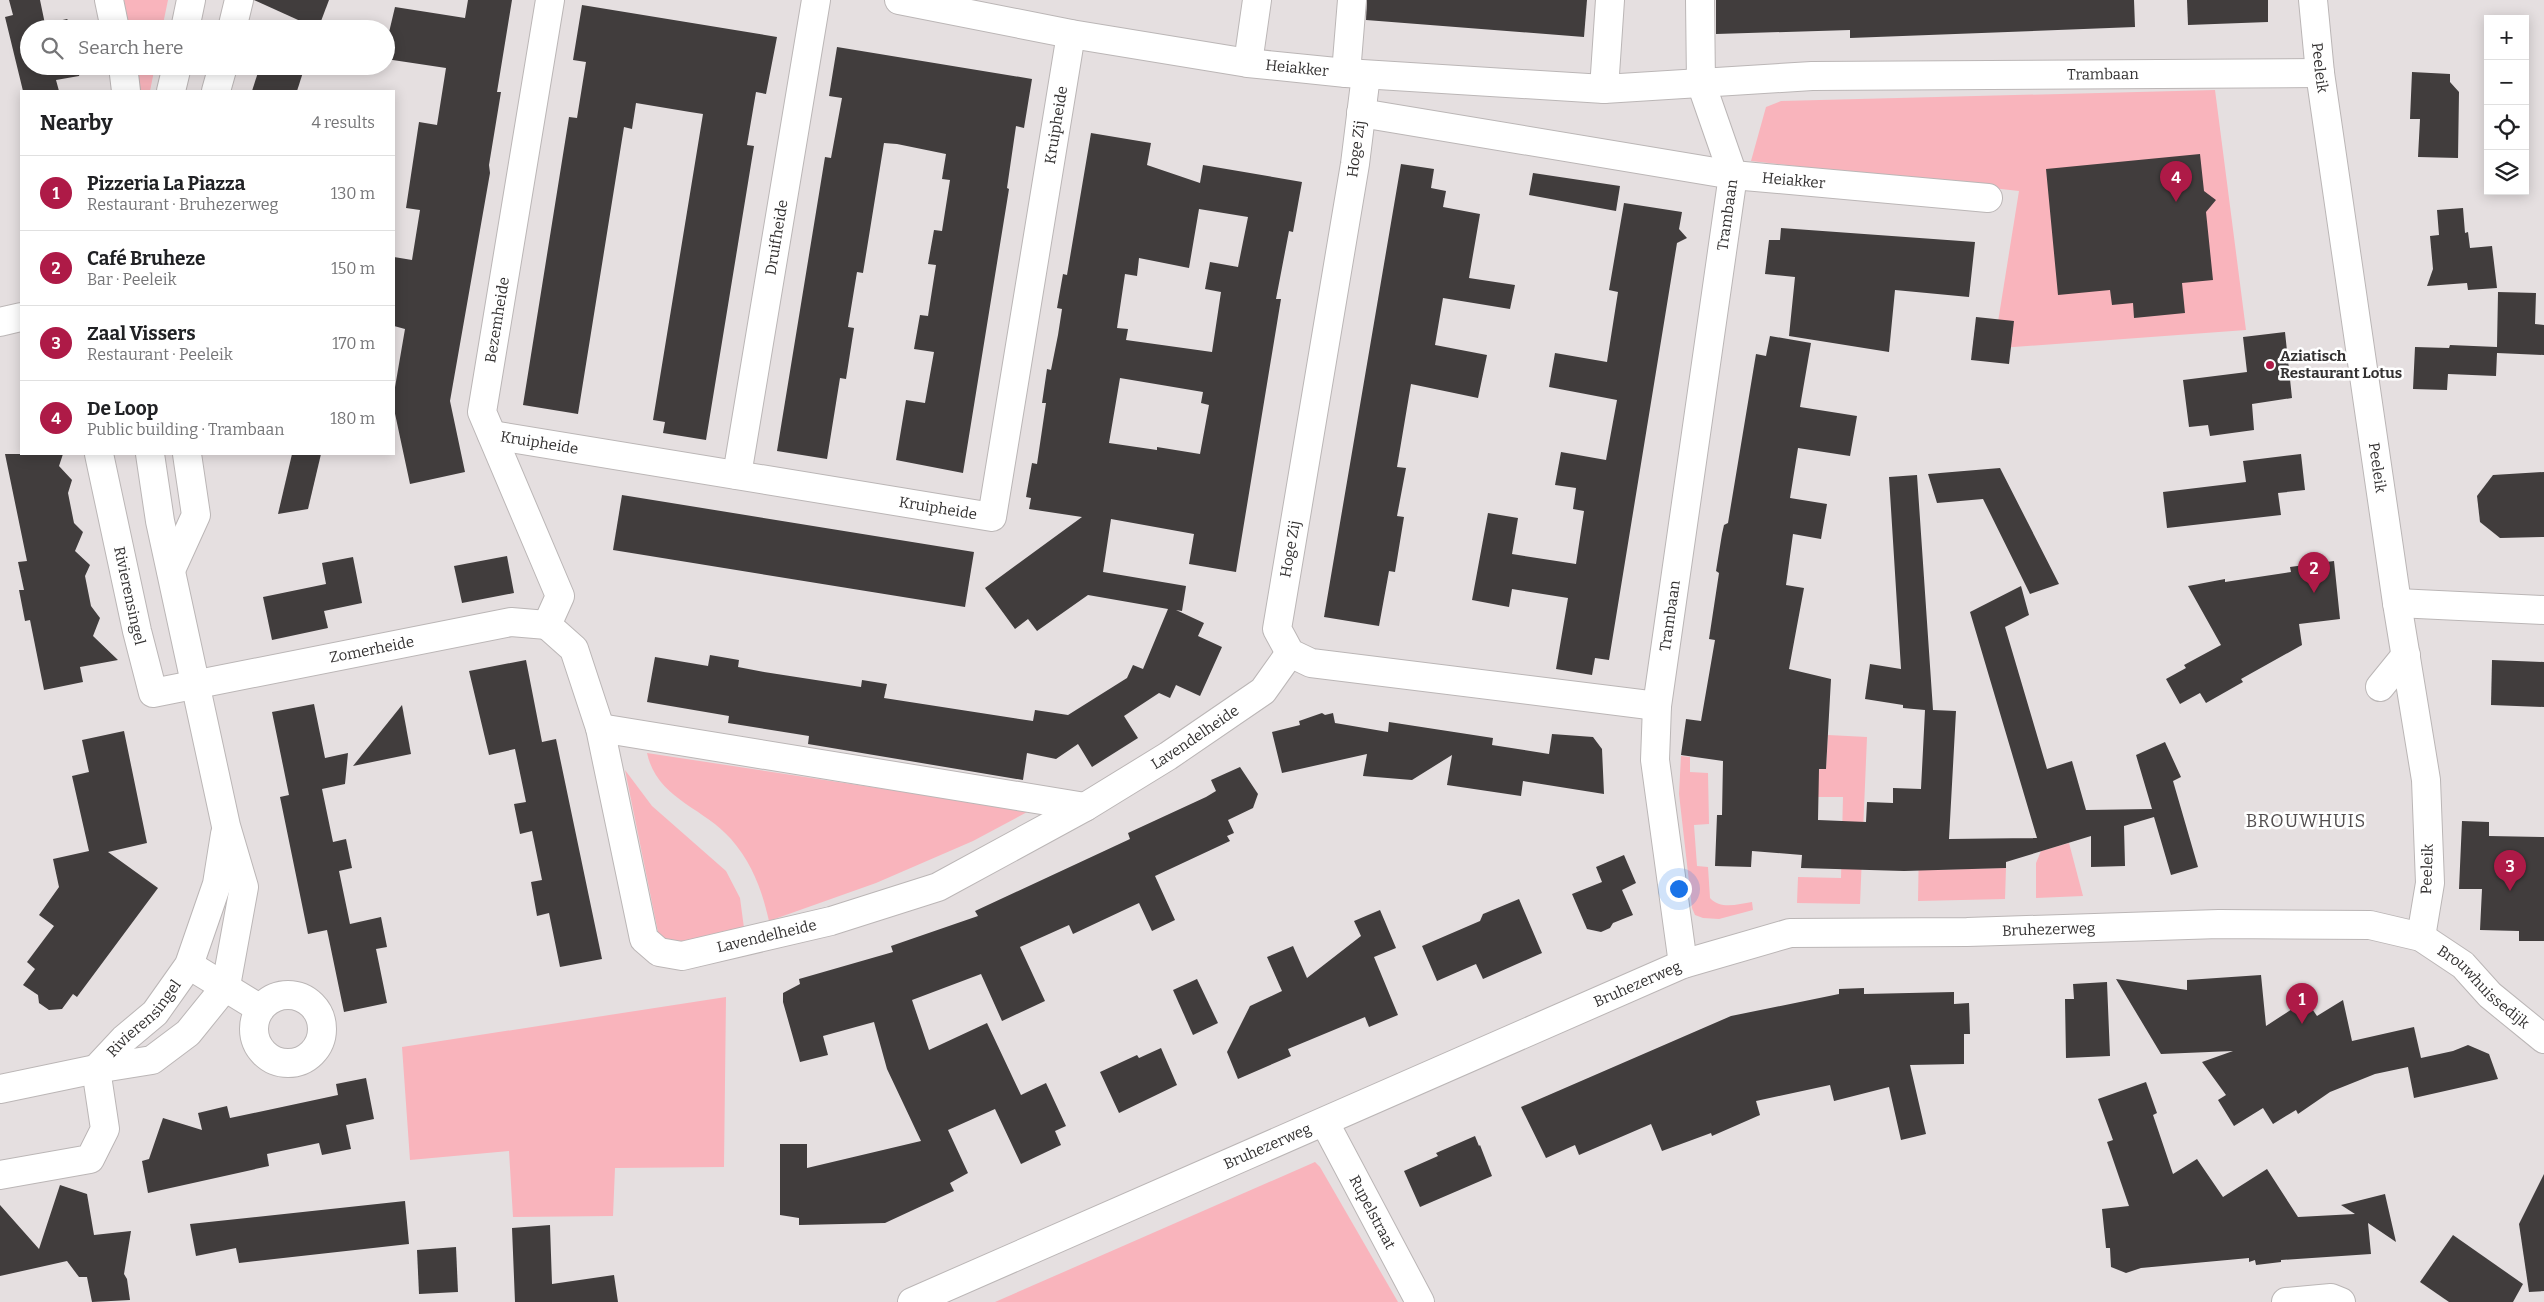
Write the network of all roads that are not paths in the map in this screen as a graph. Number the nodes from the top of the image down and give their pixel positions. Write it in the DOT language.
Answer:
graph roads {
  1 [pos="109,0"];
  2 [pos="191,0"];
  3 [pos="239,0"];
  4 [pos="550,0"];
  5 [pos="816,0"];
  6 [pos="1257,0"];
  7 [pos="1352,0"];
  8 [pos="1610,0"];
  9 [pos="1700,0"];
  10 [pos="2313,0"];
  11 [pos="909,1"];
  12 [pos="113,20"];
  13 [pos="187,20"];
  14 [pos="234,20"];
  15 [pos="1071,34"];
  16 [pos="1248,63"];
  17 [pos="2320,73"];
  18 [pos="1356,74"];
  19 [pos="124,75"];
  20 [pos="175,75"];
  21 [pos="220,75"];
  22 [pos="1701,83"];
  23 [pos="1604,89"];
  24 [pos="126,90"];
  25 [pos="171,90"];
  26 [pos="216,90"];
  27 [pos="1361,113"];
  28 [pos="1733,175"];
  29 [pos="1988,198"];
  30 [pos="20,318"];
  31 [pos="0,322"];
  32 [pos="492,435"];
  33 [pos="99,455"];
  34 [pos="150,455"];
  35 [pos="187,455"];
  36 [pos="737,475"];
  37 [pos="171,570"];
  38 [pos="2397,603"];
  39 [pos="2544,610"];
  40 [pos="546,626"];
  41 [pos="1290,653"];
  42 [pos="2406,655"];
  43 [pos="196,685"];
  44 [pos="2380,687"];
  45 [pos="1657,706"];
  46 [pos="600,728"];
  47 [pos="1086,807"];
  48 [pos="226,826"];
  49 [pos="2421,937"];
  50 [pos="1684,964"];
  51 [pos="189,965"];
  52 [pos="226,986"];
  53 [pos="259,1008"];
  54 [pos="2544,1039"];
  55 [pos="96,1069"];
  56 [pos="0,1089"];
  57 [pos="1325,1123"];
  58 [pos="0,1175"];
  59 [pos="912,1302"];
  60 [pos="1420,1302"];
  61 [pos="2286,1302"];
  62 [pos="2341,1302"];
  1 -- 12 [label="street"];
  2 -- 13 [label="street"];
  3 -- 14 [label="street"];
  4 -- 32 [label="street, Bezemheide"];
  5 -- 36 [label="street, Druifheide"];
  6 -- 16 [label="street"];
  7 -- 18 [label="street, Hoge Zij"];
  8 -- 23 [label="street"];
  9 -- 22 [label="street"];
  10 -- 17 [label="street, Peeleik"];
  11 -- 15 [label="street, Heiakker"];
  15 -- 16 [label="street, Heiakker"];
  15 -- 36 [label="street, Kruipheide"];
  16 -- 18 [label="street, Heiakker"];
  17 -- 22 [label="street, Trambaan"];
  17 -- 38 [label="street, Peeleik"];
  18 -- 23 [label="street, Heiakker"];
  18 -- 27 [label="street, Hoge Zij"];
  19 -- 24 [label="street"];
  20 -- 25 [label="street"];
  21 -- 26 [label="street"];
  22 -- 23 [label="street, Heiakker"];
  22 -- 28 [label="street, Trambaan"];
  27 -- 28 [label="street, Heiakker"];
  27 -- 41 [label="street, Hoge Zij"];
  28 -- 29 [label="street, Heiakker"];
  28 -- 45 [label="street, Trambaan"];
  30 -- 31 [label="street"];
  32 -- 36 [label="street, Kruipheide"];
  32 -- 40 [label="street, Bezemheide"];
  33 -- 43 [label="street, Rivierensingel"];
  34 -- 37 [label="street, Rivierensingel"];
  35 -- 37 [label="street"];
  37 -- 43 [label="street, Rivierensingel"];
  38 -- 39 [label="street"];
  38 -- 42 [label="street, Peeleik"];
  40 -- 43 [label="street, Zomerheide"];
  40 -- 46 [label="street, Lavendelheide"];
  41 -- 45 [label="street"];
  41 -- 47 [label="street, Lavendelheide"];
  42 -- 44 [label="street"];
  42 -- 49 [label="street, Peeleik"];
  43 -- 48 [label="street, Rivierensingel"];
  45 -- 50 [label="street, Trambaan"];
  46 -- 47 [label="street"];
  46 -- 47 [label="street, Lavendelheide"];
  48 -- 51 [label="street, Rivierensingel"];
  48 -- 52 [label="street, Rivierensingel"];
  49 -- 50 [label="street, Bruhezerweg"];
  49 -- 54 [label="street, Brouwhuissedijk"];
  50 -- 57 [label="street, Bruhezerweg"];
  51 -- 52 [label="street, Rivierensingel"];
  51 -- 55 [label="street, Rivierensingel"];
  52 -- 53 [label="street, Rivierensingel"];
  52 -- 55 [label="street, Rivierensingel"];
  55 -- 56 [label="street, Rivierensingel"];
  55 -- 58 [label="street, Rivierensingel"];
  57 -- 59 [label="street, Bruhezerweg"];
  57 -- 60 [label="street, Rupelstraat"];
  61 -- 62 [label="street"];
}
